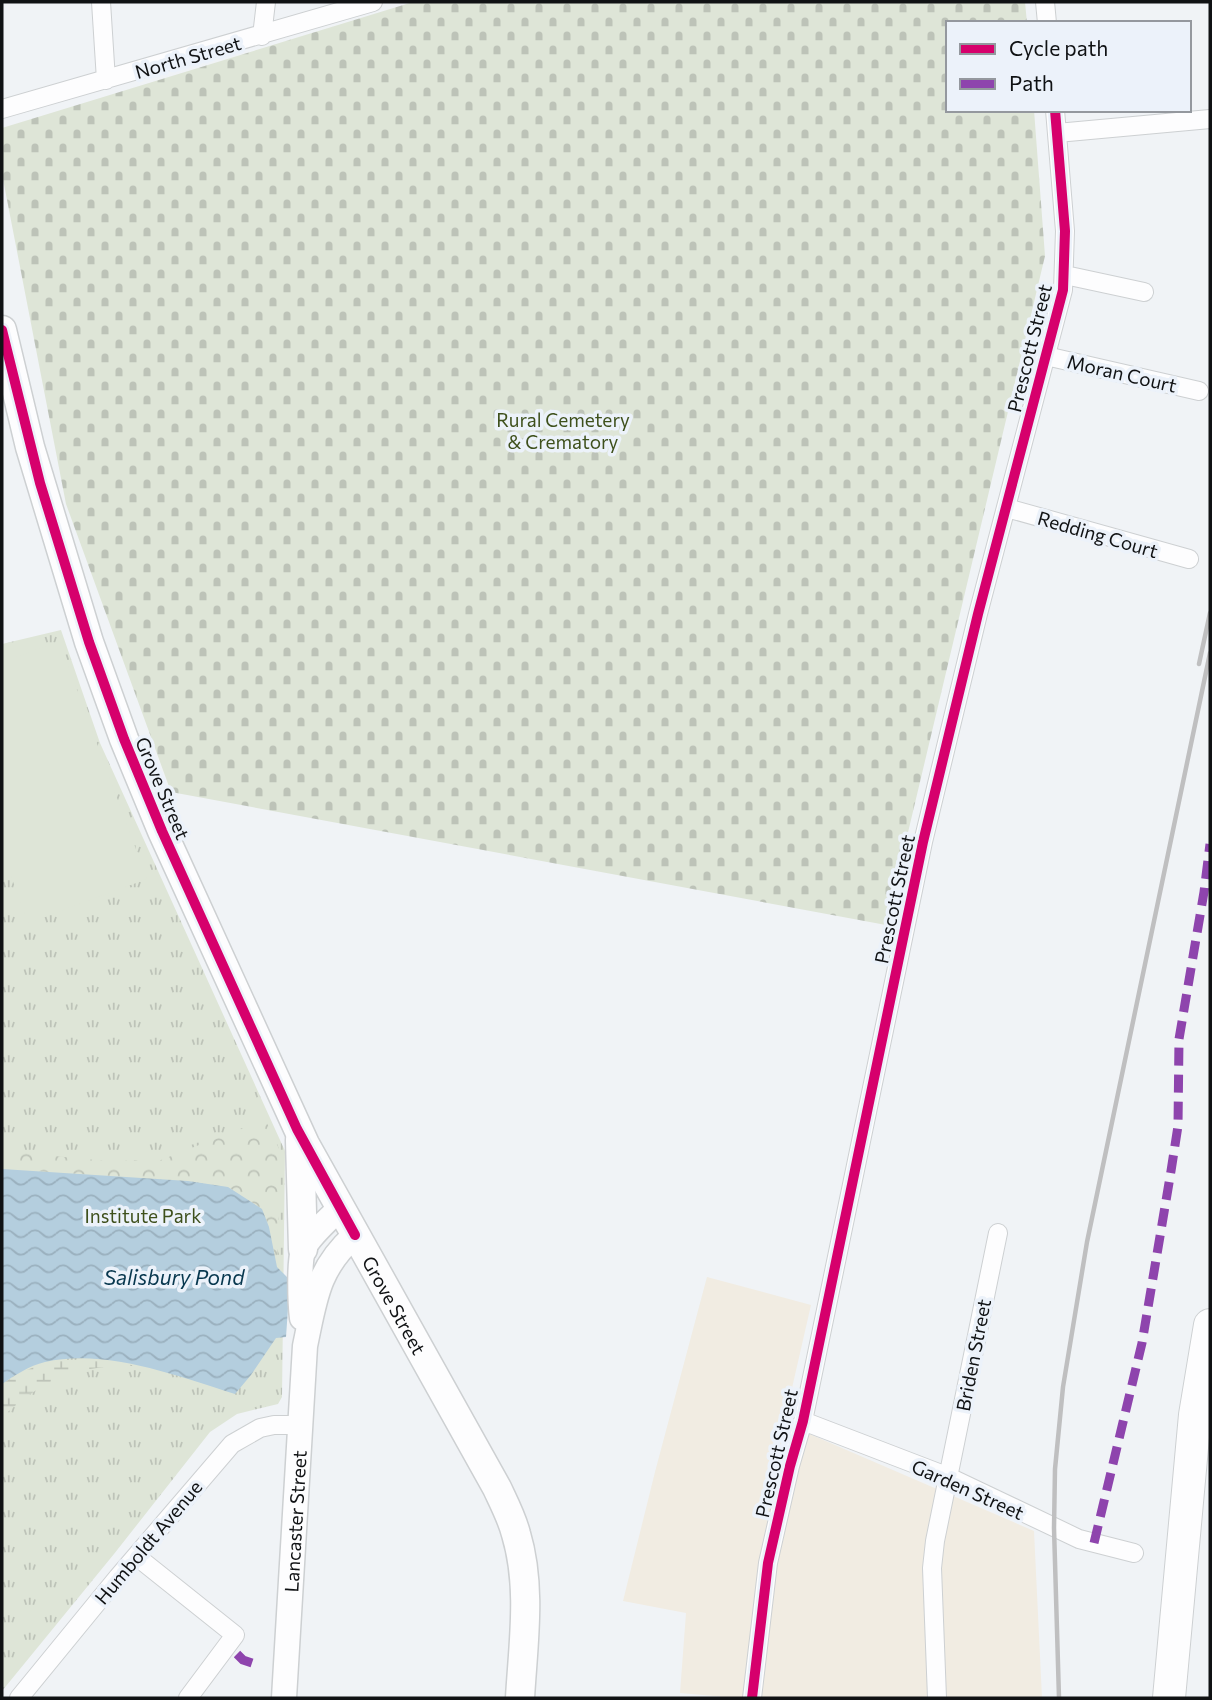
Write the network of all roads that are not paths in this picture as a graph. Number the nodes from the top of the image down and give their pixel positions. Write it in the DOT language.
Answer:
graph roads {
  1 [pos="101,2"];
  2 [pos="266,2"];
  3 [pos="373,2"];
  4 [pos="1045,2"];
  5 [pos="1047,21"];
  6 [pos="262,36"];
  7 [pos="106,80"];
  8 [pos="2,109"];
  9 [pos="1055,112"];
  10 [pos="1210,118"];
  11 [pos="1057,133"];
  12 [pos="1065,275"];
  13 [pos="1144,292"];
  14 [pos="2,330"];
  15 [pos="1046,356"];
  16 [pos="1199,391"];
  17 [pos="1007,508"];
  18 [pos="1189,559"];
  19 [pos="300,1134"];
  20 [pos="340,1208"];
  21 [pos="998,1233"];
  22 [pos="355,1235"];
  23 [pos="303,1250"];
  24 [pos="1210,1325"];
  25 [pos="305,1346"];
  26 [pos="803,1421"];
  27 [pos="301,1425"];
  28 [pos="949,1477"];
  29 [pos="1134,1553"];
  30 [pos="136,1556"];
  31 [pos="19,1698"];
  32 [pos="188,1698"];
  33 [pos="284,1698"];
  34 [pos="520,1698"];
  35 [pos="752,1698"];
  36 [pos="937,1698"];
  37 [pos="1169,1698"];
  1 -- 7 [label="street"];
  2 -- 6 [label="street"];
  3 -- 6 [label="street, North Street"];
  4 -- 5 [label="street"];
  6 -- 7 [label="street, North Street"];
  7 -- 8 [label="street, North Street"];
  9 -- 11 [label="street, Prescott Street"];
  10 -- 11 [label="street"];
  11 -- 12 [label="street, Prescott Street"];
  12 -- 13 [label="street"];
  12 -- 15 [label="street, Prescott Street"];
  14 -- 19 [label="main road, Grove Street"];
  15 -- 16 [label="street, Moran Court"];
  15 -- 17 [label="street, Prescott Street"];
  17 -- 18 [label="street, Redding Court"];
  17 -- 26 [label="street, Prescott Street"];
  19 -- 20 [label="main road, Grove Street"];
  19 -- 23 [label="main road"];
  20 -- 22 [label="main road, Grove Street"];
  20 -- 23 [label="main road"];
  21 -- 28 [label="street, Briden Street"];
  22 -- 25 [label="main road, Lancaster Street"];
  22 -- 34 [label="main road, Grove Street"];
  23 -- 25 [label="main road, Lancaster Street"];
  24 -- 37 [label="highway"];
  25 -- 27 [label="main road, Lancaster Street"];
  26 -- 28 [label="street, Garden Street"];
  26 -- 35 [label="street, Prescott Street"];
  27 -- 30 [label="street, Humboldt Avenue"];
  27 -- 33 [label="main road, Lancaster Street"];
  28 -- 29 [label="street, Garden Street"];
  28 -- 36 [label="street, Briden Street"];
  30 -- 31 [label="street, Humboldt Avenue"];
  30 -- 32 [label="street"];
}
